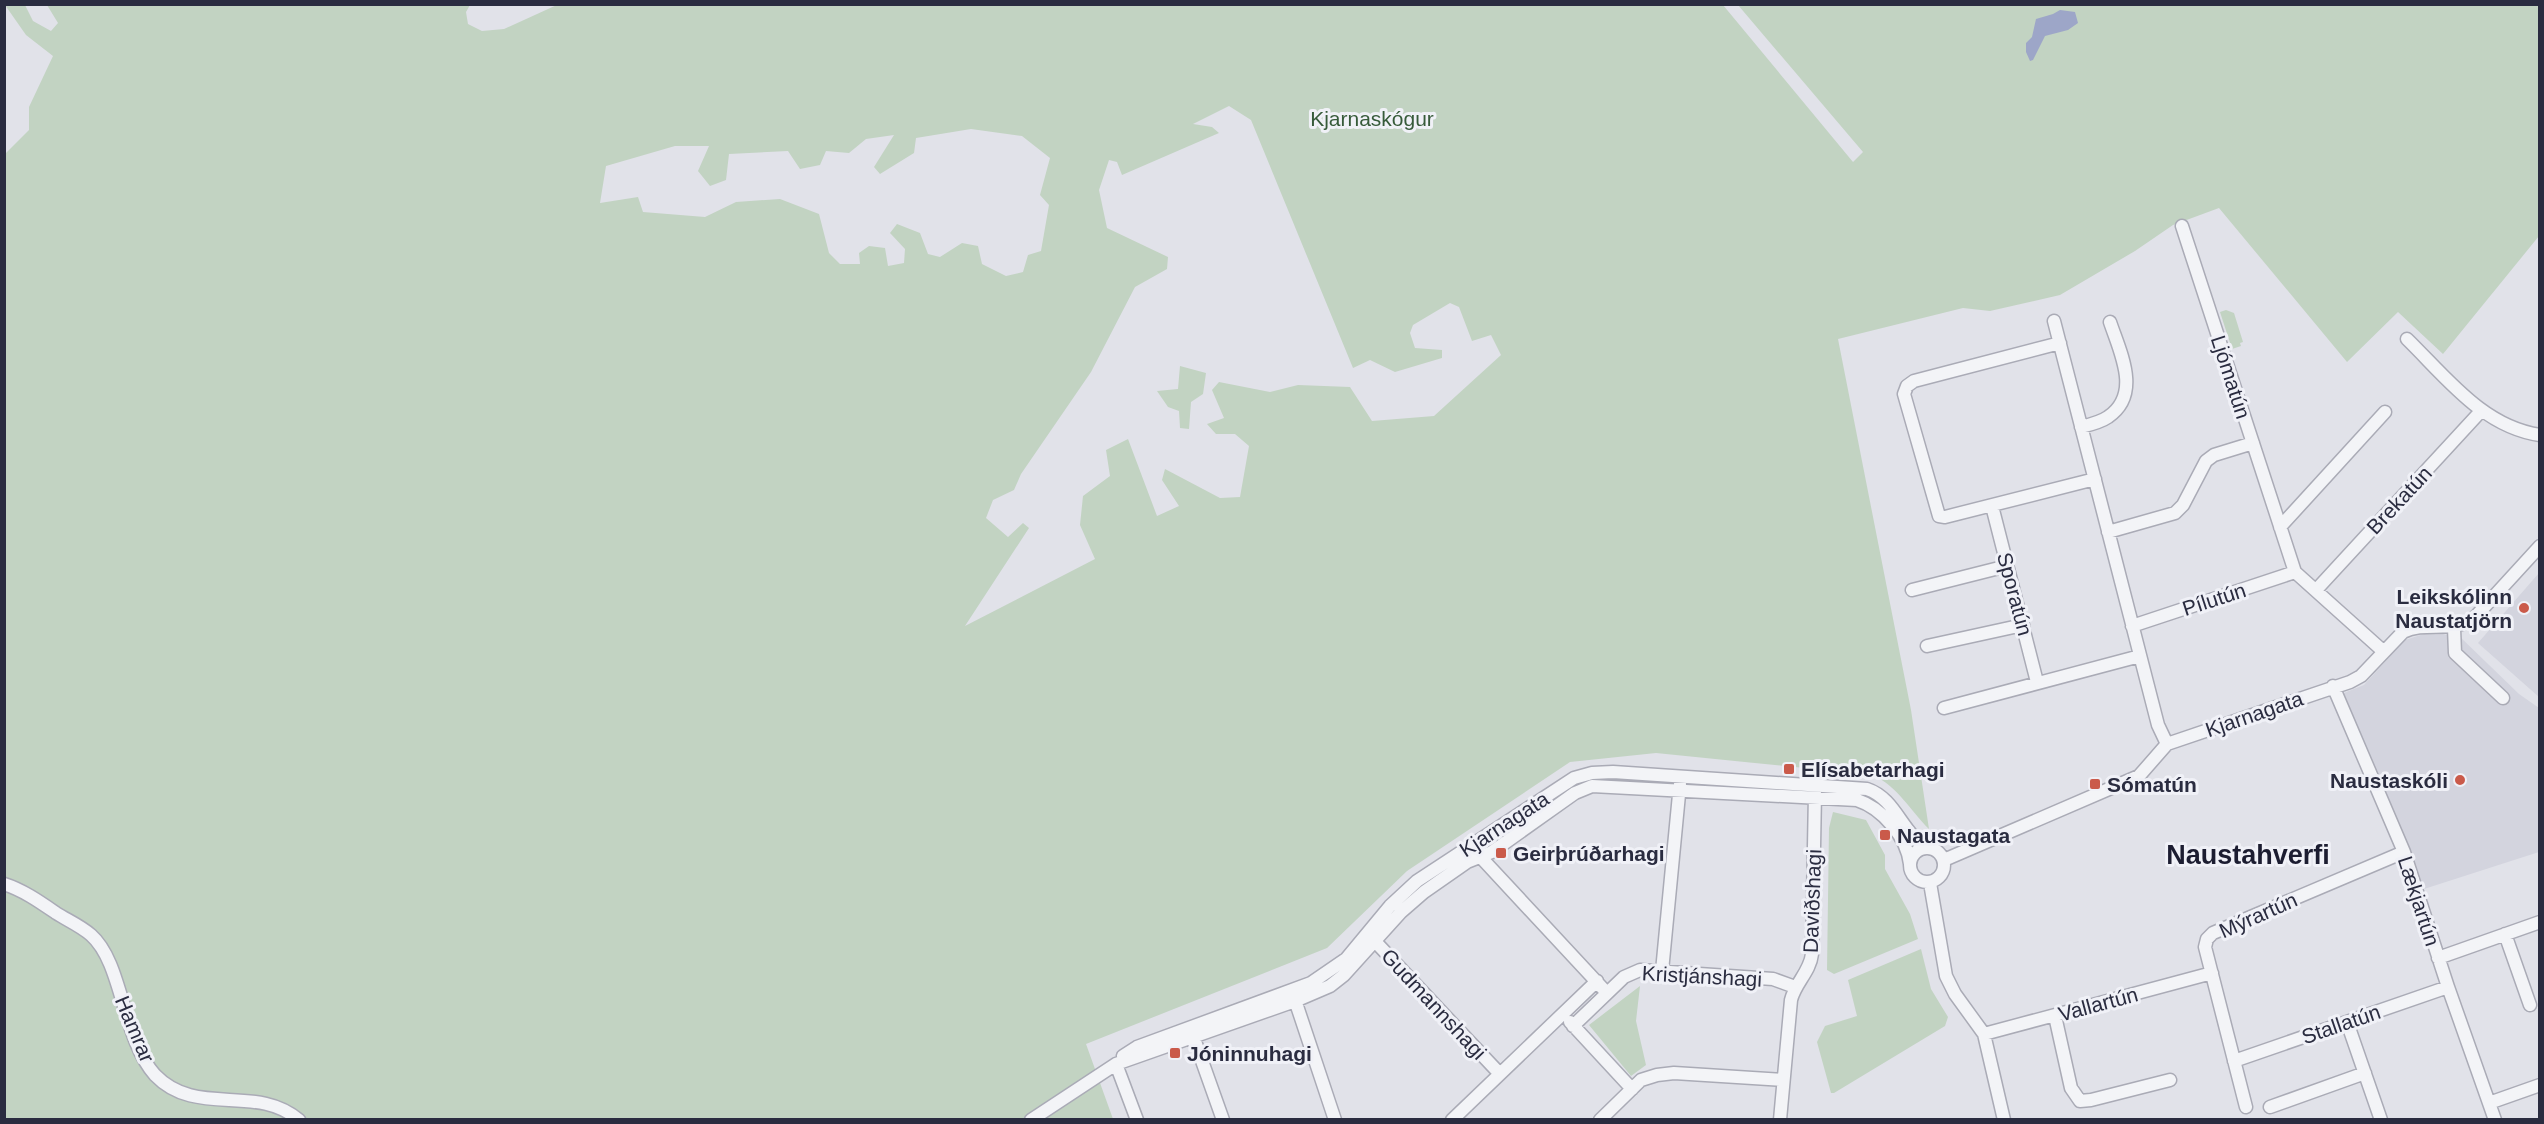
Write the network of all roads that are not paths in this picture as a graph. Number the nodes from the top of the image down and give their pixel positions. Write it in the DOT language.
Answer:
graph roads {
  1 [pos="2182,226"];
  2 [pos="2054,321"];
  3 [pos="2110,322"];
  4 [pos="2407,339"];
  5 [pos="2060,343"];
  6 [pos="2481,411"];
  7 [pos="2385,412"];
  8 [pos="2081,428"];
  9 [pos="2540,435"];
  10 [pos="2253,443"];
  11 [pos="2095,480"];
  12 [pos="1992,506"];
  13 [pos="2280,527"];
  14 [pos="2108,532"];
  15 [pos="2540,546"];
  16 [pos="2007,566"];
  17 [pos="2295,572"];
  18 [pos="2316,589"];
  19 [pos="1912,590"];
  20 [pos="2023,625"];
  21 [pos="2132,626"];
  22 [pos="2454,628"];
  23 [pos="1927,646"];
  24 [pos="2383,651"];
  25 [pos="2140,656"];
  26 [pos="2037,682"];
  27 [pos="2333,686"];
  28 [pos="2503,698"];
  29 [pos="1944,708"];
  30 [pos="2167,744"];
  31 [pos="1680,783"];
  32 [pos="1815,792"];
  33 [pos="1470,846"];
  34 [pos="1929,848"];
  35 [pos="2404,852"];
  36 [pos="1480,857"];
  37 [pos="1944,860"];
  38 [pos="1910,864"];
  39 [pos="1930,883"];
  40 [pos="4,884"];
  41 [pos="2540,921"];
  42 [pos="2505,934"];
  43 [pos="1371,937"];
  44 [pos="2438,958"];
  45 [pos="1662,971"];
  46 [pos="2212,973"];
  47 [pos="1597,981"];
  48 [pos="1795,987"];
  49 [pos="2448,987"];
  50 [pos="1607,993"];
  51 [pos="1293,996"];
  52 [pos="2530,1005"];
  53 [pos="1563,1014"];
  54 [pos="2055,1016"];
  55 [pos="2346,1022"];
  56 [pos="1573,1026"];
  57 [pos="1192,1032"];
  58 [pos="1984,1034"];
  59 [pos="2234,1062"];
  60 [pos="1116,1064"];
  61 [pos="2364,1073"];
  62 [pos="1500,1074"];
  63 [pos="1783,1080"];
  64 [pos="2170,1080"];
  65 [pos="2540,1085"];
  66 [pos="1632,1089"];
  67 [pos="2489,1102"];
  68 [pos="2246,1107"];
  69 [pos="2270,1107"];
  70 [pos="299,1119"];
  71 [pos="1030,1119"];
  72 [pos="1137,1119"];
  73 [pos="1223,1119"];
  74 [pos="1335,1119"];
  75 [pos="1452,1119"];
  76 [pos="1600,1119"];
  77 [pos="1780,1119"];
  78 [pos="2004,1119"];
  79 [pos="2381,1119"];
  80 [pos="2495,1119"];
  1 -- 10 [label="street, Ljómatún"];
  2 -- 5 [label="street"];
  3 -- 8 [label="street"];
  4 -- 6 [label="street"];
  5 -- 8 [label="street"];
  5 -- 12 [label="street"];
  6 -- 9 [label="street"];
  6 -- 18 [label="street, Brekatún"];
  7 -- 13 [label="street"];
  8 -- 11 [label="street"];
  10 -- 13 [label="street, Ljómatún"];
  10 -- 14 [label="street"];
  11 -- 12 [label="street"];
  11 -- 14 [label="street"];
  12 -- 16 [label="street, Sporatún"];
  13 -- 17 [label="street, Ljómatún"];
  14 -- 21 [label="street"];
  15 -- 22 [label="street"];
  16 -- 19 [label="street"];
  16 -- 20 [label="street, Sporatún"];
  17 -- 18 [label="street"];
  17 -- 21 [label="street, Pílutún"];
  18 -- 24 [label="street"];
  20 -- 23 [label="street"];
  20 -- 26 [label="street, Sporatún"];
  21 -- 25 [label="street"];
  22 -- 24 [label="street, Kjarnagata"];
  22 -- 28 [label="street"];
  24 -- 27 [label="street, Kjarnagata"];
  25 -- 26 [label="street"];
  25 -- 30 [label="street"];
  26 -- 29 [label="street"];
  27 -- 30 [label="street, Kjarnagata"];
  27 -- 35 [label="street, Lækjartún"];
  30 -- 37 [label="street, Kjarnagata"];
  31 -- 32 [label="street, Kjarnagata"];
  31 -- 33 [label="street, Kjarnagata"];
  31 -- 36 [label="street, Kjarnagata"];
  31 -- 45 [label="street"];
  32 -- 34 [label="street, Kjarnagata"];
  32 -- 38 [label="street, Kjarnagata"];
  32 -- 48 [label="street, Daviðshagi"];
  33 -- 36 [label="street"];
  33 -- 43 [label="street, Kjarnagata"];
  34 -- 37 [label="street"];
  34 -- 38 [label="street"];
  35 -- 44 [label="street, Lækjartún"];
  35 -- 46 [label="street, Mýrartún"];
  36 -- 43 [label="street, Kjarnagata"];
  36 -- 47 [label="street"];
  37 -- 39 [label="street"];
  38 -- 39 [label="street"];
  39 -- 58 [label="street"];
  40 -- 70 [label="street, Hamrar"];
  41 -- 42 [label="street"];
  42 -- 44 [label="street"];
  42 -- 52 [label="street"];
  43 -- 51 [label="street, Kjarnagata"];
  43 -- 62 [label="street, Gudmannshagi"];
  44 -- 49 [label="street, Lækjartún"];
  45 -- 48 [label="street, Kristjánshagi"];
  45 -- 50 [label="street, Kristjánshagi"];
  46 -- 54 [label="street, Vallartún"];
  46 -- 59 [label="street, Mýrartún"];
  47 -- 50 [label="street"];
  47 -- 53 [label="street"];
  48 -- 63 [label="street, Daviðshagi"];
  49 -- 55 [label="street, Stallatún"];
  49 -- 67 [label="street, Lækjartún"];
  50 -- 56 [label="street, Kristjánshagi"];
  51 -- 57 [label="street, Kjarnagata"];
  51 -- 74 [label="street"];
  53 -- 56 [label="street"];
  53 -- 62 [label="street"];
  54 -- 58 [label="street, Vallartún"];
  54 -- 64 [label="street"];
  55 -- 59 [label="street, Stallatún"];
  55 -- 61 [label="street"];
  56 -- 66 [label="street"];
  57 -- 60 [label="street, Kjarnagata"];
  57 -- 73 [label="street"];
  58 -- 78 [label="street"];
  59 -- 68 [label="street, Mýrartún"];
  60 -- 71 [label="street, Kjarnagata"];
  60 -- 72 [label="street"];
  61 -- 69 [label="street"];
  61 -- 79 [label="street"];
  62 -- 75 [label="street"];
  63 -- 66 [label="street"];
  63 -- 77 [label="street, Daviðshagi"];
  65 -- 67 [label="street"];
  66 -- 76 [label="street"];
  67 -- 80 [label="street, Lækjartún"];
}
